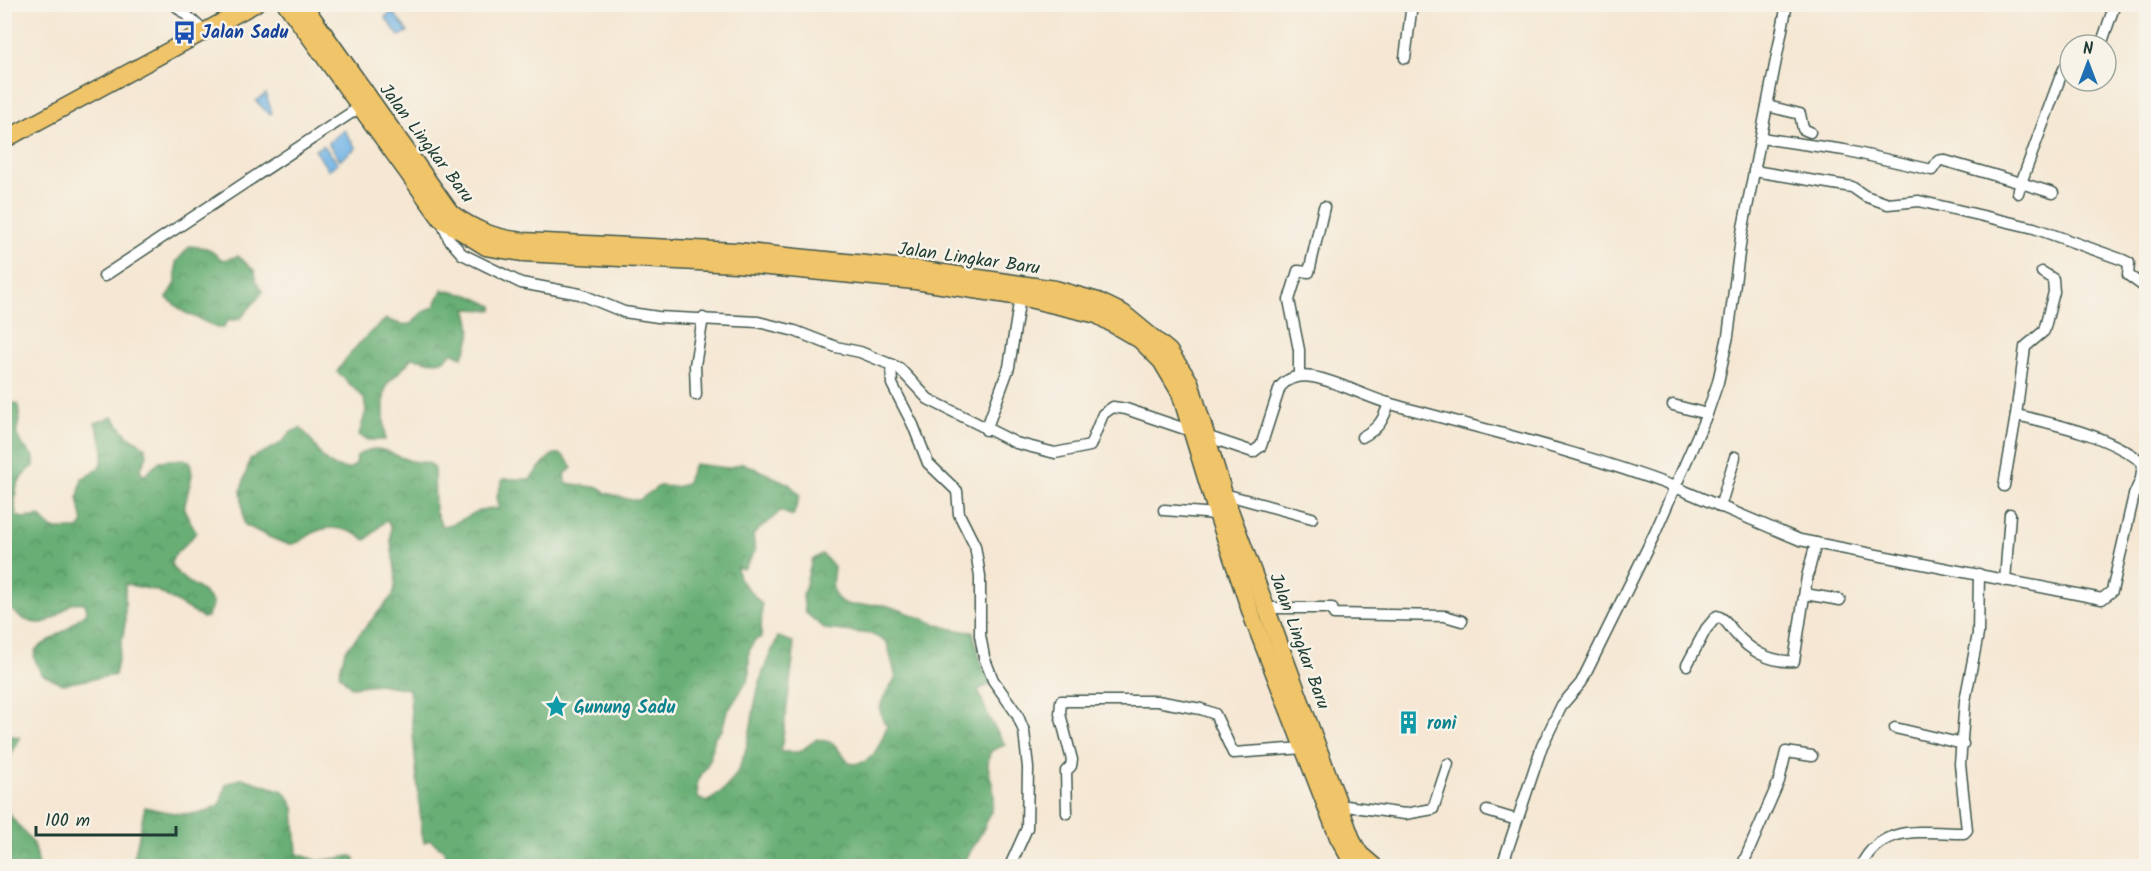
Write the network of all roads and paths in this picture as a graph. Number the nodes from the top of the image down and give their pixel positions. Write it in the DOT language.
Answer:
graph roads {
  1 [pos="174,4"];
  2 [pos="255,4"];
  3 [pos="286,4"];
  4 [pos="303,4"];
  5 [pos="1412,4"];
  6 [pos="1787,4"];
  7 [pos="2115,4"];
  8 [pos="206,32"];
  9 [pos="2105,33"];
  10 [pos="1405,58"];
  11 [pos="2058,84"];
  12 [pos="1767,106"];
  13 [pos="360,107"];
  14 [pos="1810,132"];
  15 [pos="1761,138"];
  16 [pos="4,140"];
  17 [pos="1754,171"];
  18 [pos="2020,188"];
  19 [pos="2053,193"];
  20 [pos="1324,207"];
  21 [pos="441,219"];
  22 [pos="2042,272"];
  23 [pos="104,276"];
  24 [pos="2146,288"];
  25 [pos="1020,297"];
  26 [pos="703,318"];
  27 [pos="891,364"];
  28 [pos="1299,376"];
  29 [pos="696,395"];
  30 [pos="1389,404"];
  31 [pos="1673,405"];
  32 [pos="1707,414"];
  33 [pos="2016,415"];
  34 [pos="986,430"];
  35 [pos="1200,434"];
  36 [pos="1362,437"];
  37 [pos="1735,457"];
  38 [pos="2144,480"];
  39 [pos="2004,486"];
  40 [pos="1675,487"];
  41 [pos="1224,494"];
  42 [pos="1720,507"];
  43 [pos="1164,510"];
  44 [pos="1217,514"];
  45 [pos="2010,514"];
  46 [pos="1312,518"];
  47 [pos="1816,543"];
  48 [pos="1979,574"];
  49 [pos="2005,581"];
  50 [pos="1805,594"];
  51 [pos="1840,600"];
  52 [pos="1268,608"];
  53 [pos="1462,621"];
  54 [pos="1687,665"];
  55 [pos="1895,728"];
  56 [pos="1963,744"];
  57 [pos="1304,748"];
  58 [pos="1812,756"];
  59 [pos="1448,764"];
  60 [pos="1339,805"];
  61 [pos="1487,811"];
  62 [pos="1067,813"];
  63 [pos="1517,820"];
  64 [pos="1010,867"];
  65 [pos="1356,867"];
  66 [pos="1374,867"];
  67 [pos="1502,867"];
  68 [pos="1742,867"];
  69 [pos="1861,867"];
  1 -- 8 [label="street"];
  2 -- 8 [label="highway"];
  3 -- 13 [label="highway, Jalan Lingkar Baru"];
  4 -- 35 [label="highway, Jalan Lingkar Baru"];
  5 -- 10 [label="street"];
  6 -- 12 [label="street"];
  7 -- 9 [label="street"];
  8 -- 16 [label="highway"];
  11 -- 18 [label="street"];
  12 -- 14 [label="street"];
  12 -- 15 [label="street"];
  13 -- 21 [label="highway, Jalan Lingkar Baru"];
  13 -- 23 [label="street"];
  15 -- 17 [label="street"];
  15 -- 18 [label="street"];
  17 -- 24 [label="street"];
  17 -- 32 [label="street"];
  18 -- 19 [label="street"];
  20 -- 28 [label="street"];
  21 -- 25 [label="highway, Jalan Lingkar Baru"];
  21 -- 26 [label="street"];
  22 -- 33 [label="street"];
  25 -- 34 [label="street"];
  25 -- 35 [label="highway, Jalan Lingkar Baru"];
  26 -- 27 [label="street"];
  26 -- 29 [label="street"];
  27 -- 34 [label="street"];
  27 -- 64 [label="street"];
  28 -- 30 [label="street"];
  28 -- 35 [label="street"];
  30 -- 36 [label="street"];
  30 -- 40 [label="street"];
  31 -- 32 [label="street"];
  32 -- 40 [label="street"];
  33 -- 38 [label="street"];
  33 -- 39 [label="street"];
  34 -- 35 [label="street"];
  35 -- 41 [label="highway, Jalan Lingkar Baru"];
  35 -- 44 [label="highway, Jalan Lingkar Baru"];
  37 -- 42 [label="street"];
  38 -- 49 [label="street"];
  40 -- 42 [label="street"];
  40 -- 63 [label="street"];
  41 -- 46 [label="street"];
  41 -- 52 [label="highway, Jalan Lingkar Baru"];
  42 -- 47 [label="street"];
  43 -- 44 [label="street"];
  44 -- 57 [label="highway, Jalan Lingkar Baru"];
  45 -- 49 [label="street"];
  47 -- 48 [label="street"];
  47 -- 50 [label="street"];
  48 -- 49 [label="street"];
  48 -- 56 [label="street"];
  50 -- 51 [label="street"];
  50 -- 54 [label="street"];
  52 -- 53 [label="street"];
  52 -- 60 [label="highway, Jalan Lingkar Baru"];
  55 -- 56 [label="street"];
  56 -- 69 [label="street"];
  57 -- 62 [label="street"];
  57 -- 65 [label="highway, Jalan Lingkar Baru"];
  58 -- 68 [label="street"];
  59 -- 60 [label="street"];
  60 -- 66 [label="highway, Jalan Lingkar Baru"];
  61 -- 63 [label="street"];
  63 -- 67 [label="street"];
}
